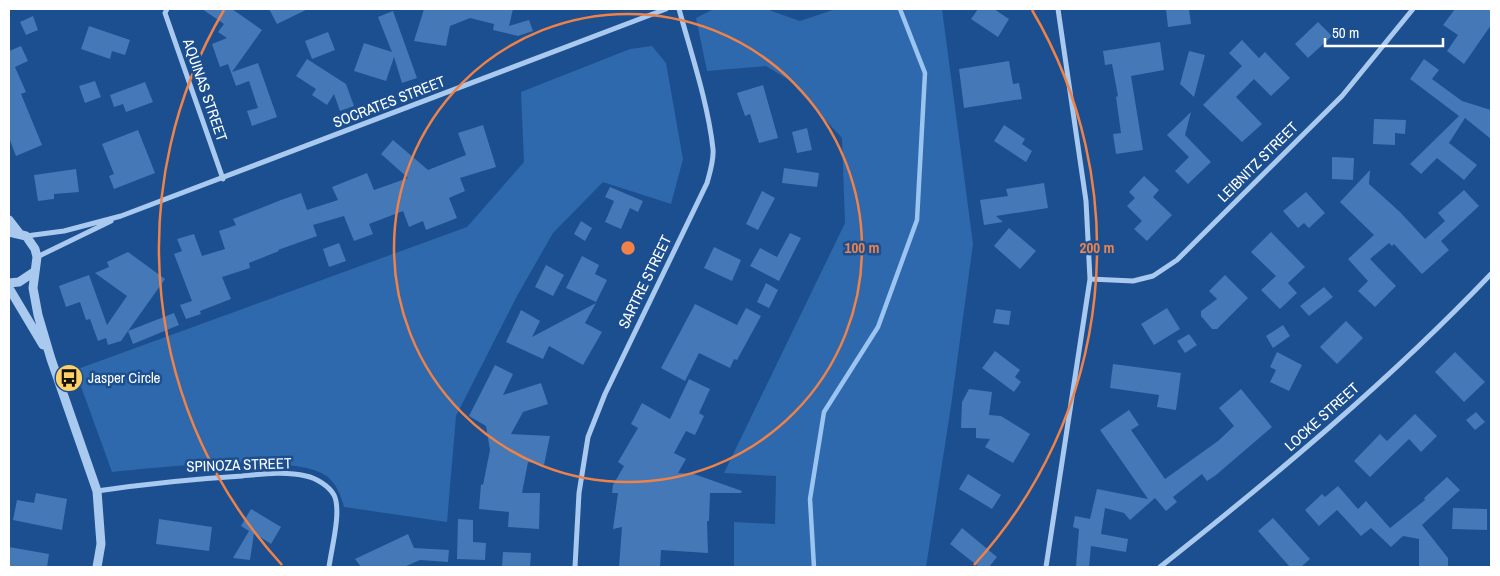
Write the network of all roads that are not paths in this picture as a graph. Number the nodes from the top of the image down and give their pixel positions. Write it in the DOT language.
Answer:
graph roads {
  1 [pos="166,9"];
  2 [pos="666,9"];
  3 [pos="679,9"];
  4 [pos="1058,9"];
  5 [pos="1413,9"];
  6 [pos="222,179"];
  7 [pos="121,216"];
  8 [pos="9,220"];
  9 [pos="9,232"];
  10 [pos="22,234"];
  11 [pos="37,257"];
  12 [pos="34,272"];
  13 [pos="1491,274"];
  14 [pos="1090,280"];
  15 [pos="9,283"];
  16 [pos="9,288"];
  17 [pos="50,359"];
  18 [pos="97,491"];
  19 [pos="97,567"];
  20 [pos="328,567"];
  21 [pos="575,567"];
  22 [pos="1046,567"];
  23 [pos="1160,567"];
  1 -- 6 [label="street, AQUINAS STREET"];
  2 -- 6 [label="street, SOCRATES STREET"];
  3 -- 21 [label="street, SARTRE STREET"];
  4 -- 14 [label="street"];
  5 -- 14 [label="street, LEIBNITZ STREET"];
  6 -- 7 [label="street, SOCRATES STREET"];
  7 -- 10 [label="street, SOCRATES STREET"];
  7 -- 11 [label="street, SOCRATES STREET"];
  8 -- 10 [label="street"];
  9 -- 10 [label="street"];
  10 -- 11 [label="street"];
  11 -- 12 [label="street"];
  12 -- 15 [label="street"];
  12 -- 17 [label="street"];
  13 -- 23 [label="street, LOCKE STREET"];
  14 -- 22 [label="street"];
  16 -- 17 [label="street"];
  17 -- 18 [label="street"];
  18 -- 19 [label="street"];
  18 -- 20 [label="street, SPINOZA STREET"];
}
